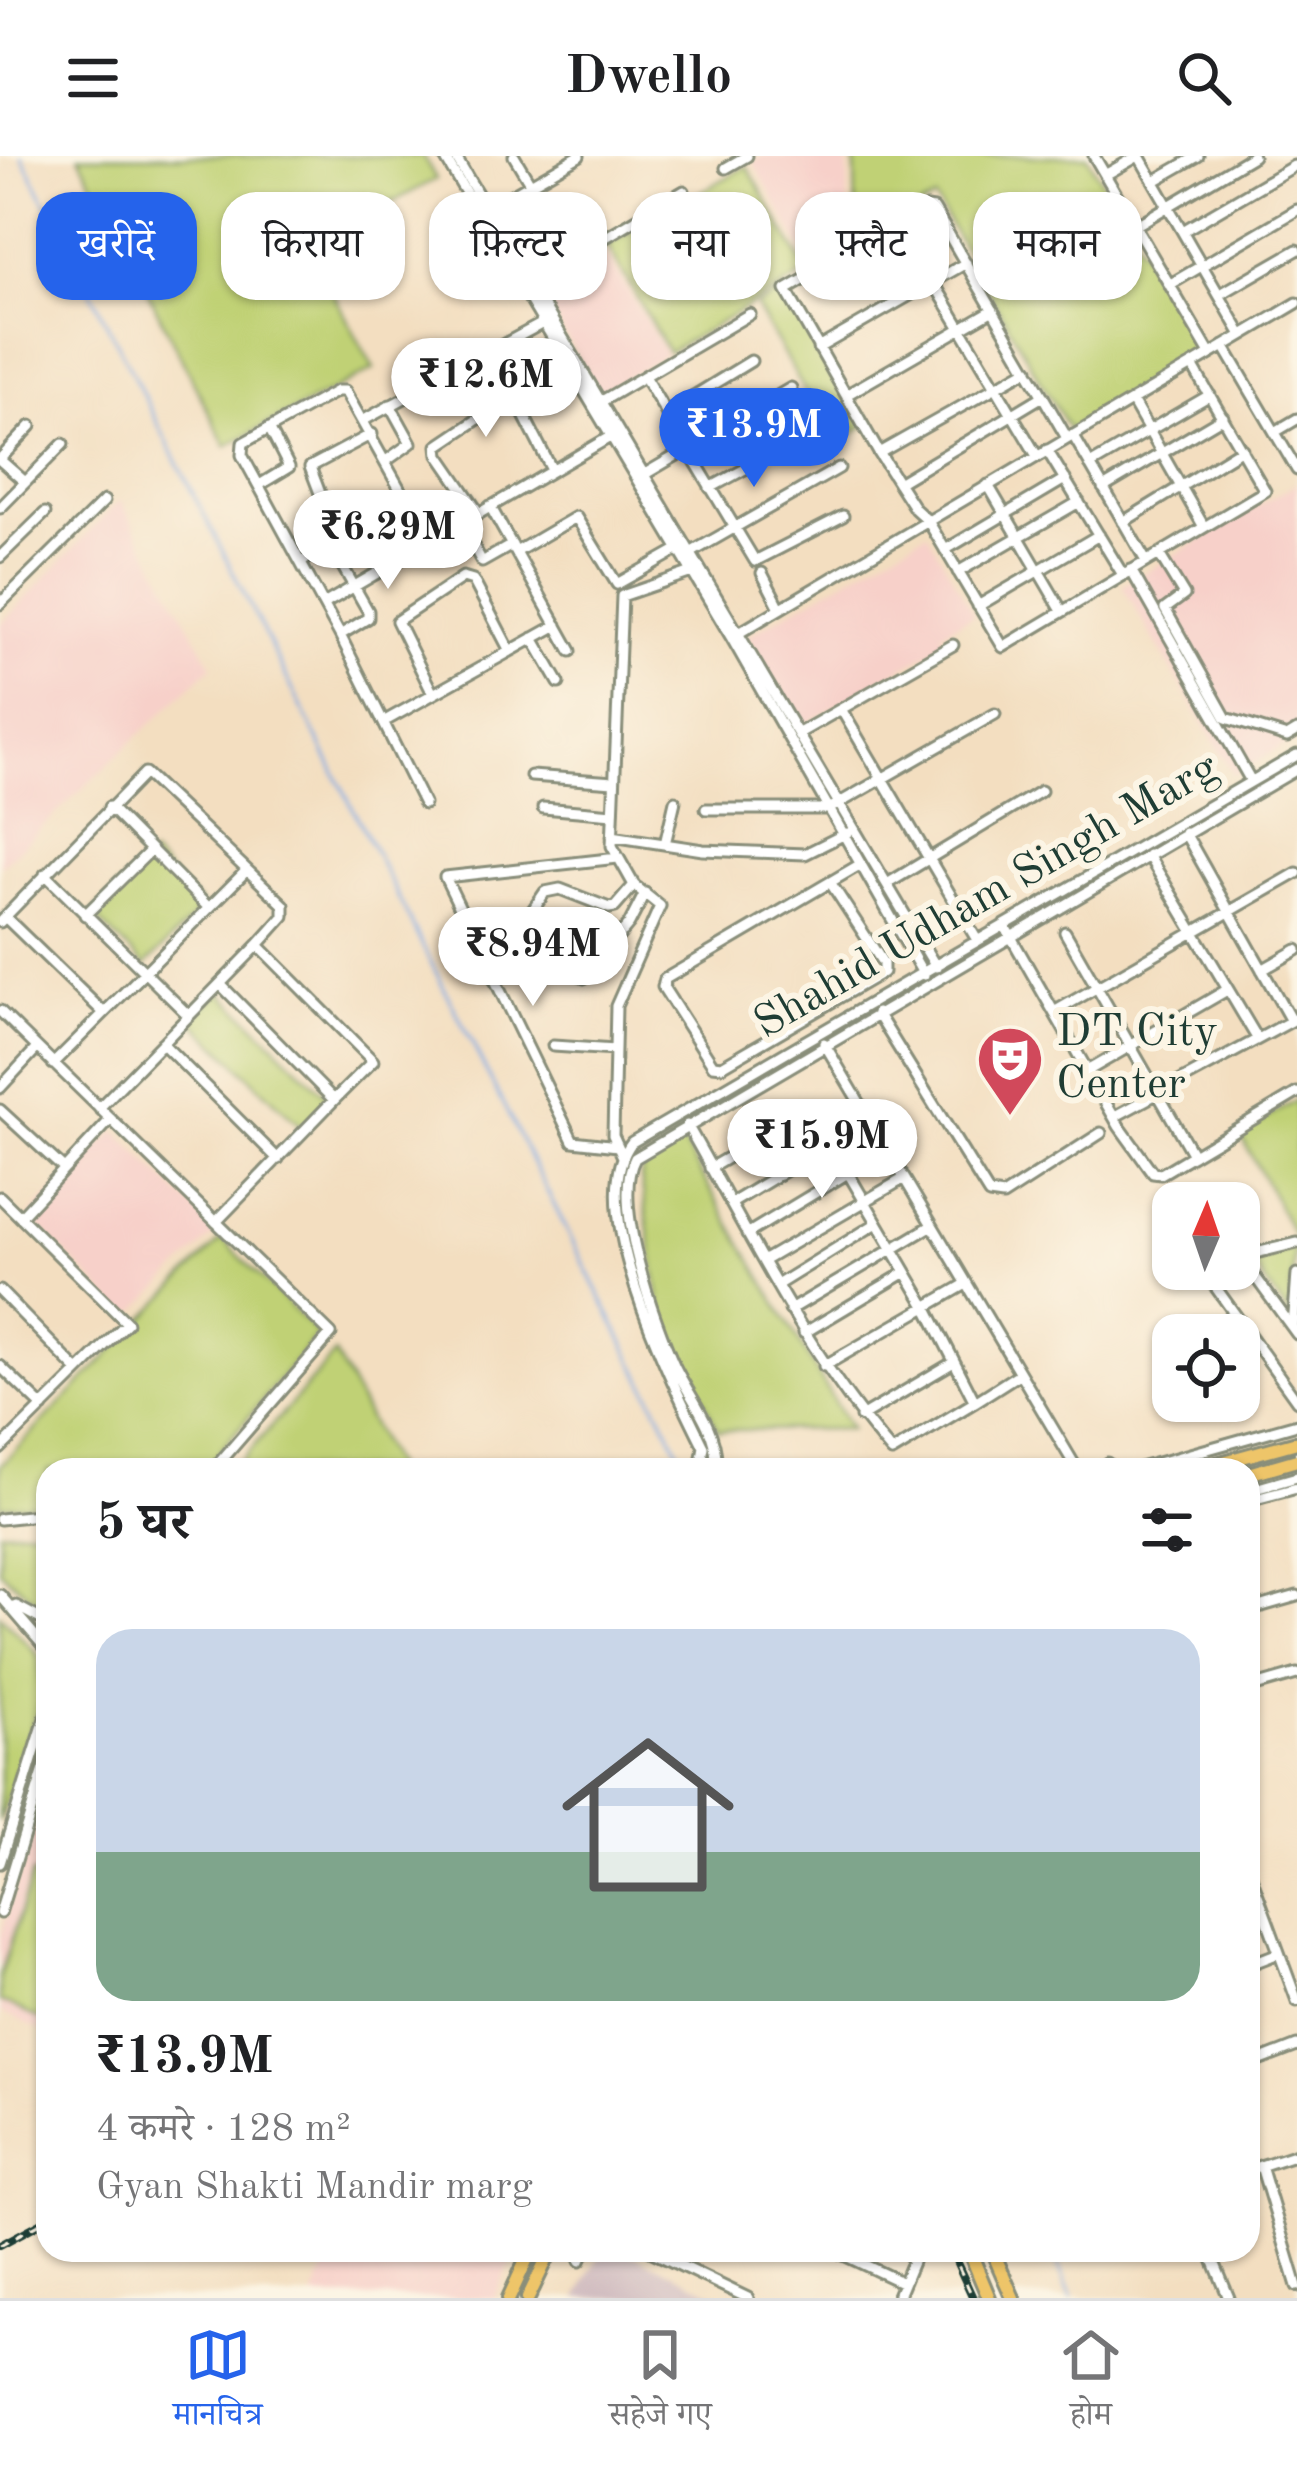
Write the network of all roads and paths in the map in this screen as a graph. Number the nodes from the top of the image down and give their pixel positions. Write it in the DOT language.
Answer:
graph roads {
  1 [pos="444,156"];
  2 [pos="455,156"];
  3 [pos="514,156"];
  4 [pos="579,156"];
  5 [pos="747,156"];
  6 [pos="1094,156"];
  7 [pos="1138,156"];
  8 [pos="1198,156"];
  9 [pos="1253,156"];
  10 [pos="1293,165"];
  11 [pos="726,168"];
  12 [pos="1105,176"];
  13 [pos="1154,182"];
  14 [pos="530,184"];
  15 [pos="684,191"];
  16 [pos="477,192"];
  17 [pos="516,192"];
  18 [pos="535,192"];
  19 [pos="1115,192"];
  20 [pos="1168,206"];
  21 [pos="1297,210"];
  22 [pos="1142,222"];
  23 [pos="1183,231"];
  24 [pos="949,234"];
  25 [pos="607,236"];
  26 [pos="1142,237"];
  27 [pos="1297,250"];
  28 [pos="966,263"];
  29 [pos="1202,266"];
  30 [pos="949,272"];
  31 [pos="795,285"];
  32 [pos="1169,285"];
  33 [pos="1219,295"];
  34 [pos="541,300"];
  35 [pos="900,300"];
  36 [pos="944,300"];
  37 [pos="1297,303"];
  38 [pos="993,310"];
  39 [pos="749,314"];
  40 [pos="543,323"];
  41 [pos="961,328"];
  42 [pos="1243,335"];
  43 [pos="500,346"];
  44 [pos="1224,346"];
  45 [pos="818,348"];
  46 [pos="1210,354"];
  47 [pos="751,362"];
  48 [pos="550,363"];
  49 [pos="1192,365"];
  50 [pos="1028,370"];
  51 [pos="644,376"];
  52 [pos="996,387"];
  53 [pos="791,388"];
  54 [pos="846,394"];
  55 [pos="1210,394"];
  56 [pos="1043,396"];
  57 [pos="1132,400"];
  58 [pos="602,401"];
  59 [pos="390,405"];
  60 [pos="666,413"];
  61 [pos="1012,415"];
  62 [pos="1223,417"];
  63 [pos="1297,419"];
  64 [pos="364,420"];
  65 [pos="32,426"];
  66 [pos="269,428"];
  67 [pos="1148,430"];
  68 [pos="1275,432"];
  69 [pos="372,434"];
  70 [pos="615,434"];
  71 [pos="1070,437"];
  72 [pos="800,439"];
  73 [pos="63,444"];
  74 [pos="687,449"];
  75 [pos="1242,449"];
  76 [pos="879,453"];
  77 [pos="1042,453"];
  78 [pos="1162,454"];
  79 [pos="0,459"];
  80 [pos="386,460"];
  81 [pos="1090,465"];
  82 [pos="839,468"];
  83 [pos="552,470"];
  84 [pos="1297,470"];
  85 [pos="646,474"];
  86 [pos="1065,479"];
  87 [pos="25,482"];
  88 [pos="898,483"];
  89 [pos="260,484"];
  90 [pos="988,485"];
  91 [pos="1181,487"];
  92 [pos="710,488"];
  93 [pos="1106,492"];
  94 [pos="405,496"];
  95 [pos="104,501"];
  96 [pos="490,506"];
  97 [pos="1082,507"];
  98 [pos="0,508"];
  99 [pos="45,513"];
  100 [pos="479,513"];
  101 [pos="1005,514"];
  102 [pos="843,516"];
  103 [pos="928,521"];
  104 [pos="1123,522"];
  105 [pos="461,524"];
  106 [pos="1204,527"];
  107 [pos="734,528"];
  108 [pos="1099,536"];
  109 [pos="1018,537"];
  110 [pos="430,543"];
  111 [pos="514,548"];
  112 [pos="679,549"];
  113 [pos="945,550"];
  114 [pos="692,552"];
  115 [pos="1159,554"];
  116 [pos="0,557"];
  117 [pos="1146,561"];
  118 [pos="302,562"];
  119 [pos="1038,571"];
  120 [pos="692,572"];
  121 [pos="958,572"];
  122 [pos="762,573"];
  123 [pos="1127,573"];
  124 [pos="352,587"];
  125 [pos="2,598"];
  126 [pos="324,604"];
  127 [pos="978,606"];
  128 [pos="781,608"];
  129 [pos="1062,611"];
  130 [pos="557,625"];
  131 [pos="736,634"];
  132 [pos="340,635"];
  133 [pos="533,638"];
  134 [pos="953,645"];
  135 [pos="510,651"];
  136 [pos="571,651"];
  137 [pos="559,683"];
  138 [pos="433,694"];
  139 [pos="841,710"];
  140 [pos="995,714"];
  141 [pos="385,721"];
  142 [pos="1297,731"];
  143 [pos="799,734"];
  144 [pos="1297,754"];
  145 [pos="1297,769"];
  146 [pos="531,776"];
  147 [pos="882,779"];
  148 [pos="1252,781"];
  149 [pos="614,782"];
  150 [pos="1041,791"];
  151 [pos="676,801"];
  152 [pos="424,804"];
  153 [pos="835,806"];
  154 [pos="109,807"];
  155 [pos="543,808"];
  156 [pos="706,809"];
  157 [pos="613,814"];
  158 [pos="849,832"];
  159 [pos="1186,833"];
  160 [pos="612,836"];
  161 [pos="665,844"];
  162 [pos="151,850"];
  163 [pos="1148,855"];
  164 [pos="618,857"];
  165 [pos="929,859"];
  166 [pos="860,864"];
  167 [pos="247,870"];
  168 [pos="1297,873"];
  169 [pos="45,874"];
  170 [pos="830,882"];
  171 [pos="887,884"];
  172 [pos="634,885"];
  173 [pos="645,893"];
  174 [pos="209,908"];
  175 [pos="1228,912"];
  176 [pos="85,915"];
  177 [pos="2,920"];
  178 [pos="1006,930"];
  179 [pos="1065,932"];
  180 [pos="1193,932"];
  181 [pos="977,940"];
  182 [pos="258,945"];
  183 [pos="1297,950"];
  184 [pos="505,951"];
  185 [pos="938,970"];
  186 [pos="1262,970"];
  187 [pos="146,974"];
  188 [pos="584,978"];
  189 [pos="925,978"];
  190 [pos="220,984"];
  191 [pos="1096,988"];
  192 [pos="1227,990"];
  193 [pos="103,1012"];
  194 [pos="1054,1012"];
  195 [pos="877,1013"];
  196 [pos="189,1016"];
  197 [pos="2,1018"];
  198 [pos="1294,1020"];
  199 [pos="822,1038"];
  200 [pos="1257,1038"];
  201 [pos="162,1043"];
  202 [pos="553,1046"];
  203 [pos="1130,1046"];
  204 [pos="37,1048"];
  205 [pos="615,1050"];
  206 [pos="53,1064"];
  207 [pos="1088,1071"];
  208 [pos="0,1088"];
  209 [pos="1159,1092"];
  210 [pos="1297,1094"];
  211 [pos="334,1100"];
  212 [pos="99,1108"];
  213 [pos="0,1110"];
  214 [pos="1114,1117"];
  215 [pos="111,1119"];
  216 [pos="870,1120"];
  217 [pos="687,1125"];
  218 [pos="1101,1133"];
  219 [pos="830,1144"];
  220 [pos="620,1151"];
  221 [pos="1193,1155"];
  222 [pos="278,1159"];
  223 [pos="631,1165"];
  224 [pos="710,1168"];
  225 [pos="64,1169"];
  226 [pos="848,1173"];
  227 [pos="903,1179"];
  228 [pos="865,1202"];
  229 [pos="2,1203"];
  230 [pos="731,1203"];
  231 [pos="20,1216"];
  232 [pos="216,1222"];
  233 [pos="877,1223"];
  234 [pos="931,1226"];
  235 [pos="747,1234"];
  236 [pos="1297,1243"];
  237 [pos="892,1250"];
  238 [pos="1260,1252"];
  239 [pos="763,1262"];
  240 [pos="907,1272"];
  241 [pos="1297,1274"];
  242 [pos="966,1284"];
  243 [pos="777,1285"];
  244 [pos="1260,1285"];
  245 [pos="1218,1290"];
  246 [pos="0,1291"];
  247 [pos="926,1306"];
  248 [pos="790,1310"];
  249 [pos="1296,1332"];
  250 [pos="804,1333"];
  251 [pos="954,1362"];
  252 [pos="0,1366"];
  253 [pos="824,1366"];
  254 [pos="78,1371"];
  255 [pos="1019,1374"];
  256 [pos="1297,1401"];
  257 [pos="975,1402"];
  258 [pos="43,1407"];
  259 [pos="861,1417"];
  260 [pos="1297,1424"];
  261 [pos="1297,1442"];
  262 [pos="0,1449"];
  263 [pos="223,1458"];
  264 [pos="705,1458"];
  265 [pos="716,1458"];
  266 [pos="1070,1458"];
  267 [pos="1176,1458"];
  268 [pos="1239,1458"];
  269 [pos="1297,1460"];
  270 [pos="1260,1471"];
  271 [pos="1297,1478"];
  272 [pos="1260,1488"];
  273 [pos="1297,1488"];
  274 [pos="1260,1498"];
  275 [pos="36,1515"];
  276 [pos="0,1519"];
  277 [pos="1297,1596"];
  278 [pos="4,1598"];
  279 [pos="1260,1607"];
  280 [pos="36,1616"];
  281 [pos="36,1637"];
  282 [pos="1297,1675"];
  283 [pos="1260,1685"];
  284 [pos="36,1747"];
  285 [pos="36,1791"];
  286 [pos="18,1805"];
  287 [pos="30,1809"];
  288 [pos="0,1863"];
  289 [pos="1260,1901"];
  290 [pos="0,1913"];
  291 [pos="1281,1958"];
  292 [pos="1297,1960"];
  293 [pos="1260,1962"];
  294 [pos="1297,2001"];
  295 [pos="1297,2046"];
  296 [pos="1260,2060"];
  297 [pos="1297,2154"];
  298 [pos="1261,2166"];
  299 [pos="526,2262"];
  300 [pos="545,2262"];
  301 [pos="673,2262"];
  302 [pos="683,2262"];
  303 [pos="858,2262"];
  304 [pos="908,2262"];
  305 [pos="974,2262"];
  306 [pos="997,2262"];
  307 [pos="1214,2262"];
  308 [pos="681,2266"];
  309 [pos="903,2283"];
  310 [pos="1297,2286"];
  311 [pos="509,2298"];
  312 [pos="532,2298"];
  313 [pos="748,2298"];
  314 [pos="897,2298"];
  315 [pos="989,2298"];
  316 [pos="1012,2298"];
  317 [pos="1229,2298"];
  1 -- 40 [label="street"];
  2 -- 16 [label="street"];
  3 -- 14 [label="street"];
  4 -- 14 [label="street"];
  5 -- 11 [label="street"];
  6 -- 12 [label="street"];
  7 -- 12 [label="street"];
  7 -- 13 [label="street"];
  8 -- 13 [label="street"];
  9 -- 20 [label="street"];
  10 -- 23 [label="street"];
  12 -- 19 [label="street"];
  13 -- 20 [label="street"];
  14 -- 17 [label="street"];
  14 -- 18 [label="street"];
  15 -- 25 [label="street"];
  20 -- 22 [label="street"];
  20 -- 23 [label="street"];
  21 -- 29 [label="street"];
  23 -- 29 [label="street"];
  24 -- 28 [label="street"];
  26 -- 32 [label="street"];
  27 -- 33 [label="street"];
  28 -- 30 [label="street"];
  28 -- 38 [label="street"];
  29 -- 32 [label="street"];
  29 -- 33 [label="street"];
  31 -- 45 [label="street"];
  32 -- 46 [label="street"];
  33 -- 42 [label="street"];
  34 -- 58 [label="street"];
  35 -- 45 [label="street"];
  36 -- 41 [label="street"];
  37 -- 42 [label="street"];
  38 -- 41 [label="street"];
  38 -- 50 [label="street"];
  39 -- 51 [label="street"];
  40 -- 43 [label="street"];
  40 -- 70 [label="street"];
  41 -- 52 [label="street"];
  41 -- 54 [label="street"];
  42 -- 44 [label="street"];
  43 -- 48 [label="street"];
  43 -- 59 [label="street"];
  44 -- 46 [label="street"];
  44 -- 68 [label="street"];
  45 -- 54 [label="street"];
  46 -- 49 [label="street"];
  47 -- 60 [label="street"];
  49 -- 55 [label="street"];
  49 -- 57 [label="street"];
  50 -- 52 [label="street"];
  50 -- 56 [label="street"];
  51 -- 58 [label="street"];
  51 -- 60 [label="street"];
  52 -- 61 [label="street"];
  52 -- 76 [label="street"];
  53 -- 74 [label="street"];
  54 -- 76 [label="street"];
  55 -- 62 [label="street"];
  55 -- 67 [label="street"];
  56 -- 61 [label="street"];
  56 -- 71 [label="street"];
  57 -- 67 [label="street"];
  57 -- 71 [label="street"];
  58 -- 70 [label="street"];
  59 -- 64 [label="street"];
  59 -- 80 [label="street"];
  60 -- 74 [label="street"];
  61 -- 77 [label="street"];
  61 -- 88 [label="street"];
  62 -- 75 [label="street"];
  62 -- 78 [label="street"];
  63 -- 68 [label="street"];
  64 -- 66 [label="street"];
  64 -- 69 [label="street"];
  65 -- 79 [label="street"];
  66 -- 89 [label="street"];
  66 -- 89 [label="street"];
  67 -- 78 [label="street"];
  67 -- 81 [label="street"];
  68 -- 84 [label="street"];
  69 -- 80 [label="street"];
  69 -- 94 [label="street"];
  70 -- 83 [label="street"];
  70 -- 85 [label="street"];
  70 -- 112 [label="street"];
  71 -- 77 [label="street"];
  71 -- 81 [label="street"];
  72 -- 92 [label="street"];
  73 -- 87 [label="street"];
  74 -- 85 [label="street"];
  74 -- 92 [label="street"];
  75 -- 91 [label="street"];
  75 -- 106 [label="street"];
  76 -- 88 [label="street"];
  77 -- 86 [label="street"];
  77 -- 90 [label="street"];
  78 -- 91 [label="street"];
  78 -- 93 [label="street"];
  79 -- 87 [label="street"];
  80 -- 94 [label="street"];
  81 -- 93 [label="street"];
  82 -- 107 [label="street"];
  83 -- 96 [label="street"];
  83 -- 100 [label="street"];
  85 -- 114 [label="street"];
  86 -- 97 [label="street"];
  86 -- 101 [label="street"];
  87 -- 98 [label="street"];
  88 -- 103 [label="street"];
  89 -- 118 [label="street"];
  90 -- 101 [label="street"];
  90 -- 103 [label="street"];
  91 -- 104 [label="street"];
  91 -- 106 [label="street"];
  92 -- 107 [label="street"];
  93 -- 97 [label="street"];
  93 -- 104 [label="street"];
  94 -- 110 [label="street"];
  95 -- 125 [label="street"];
  96 -- 100 [label="street"];
  96 -- 111 [label="street"];
  97 -- 108 [label="street"];
  97 -- 109 [label="street"];
  99 -- 116 [label="street"];
  100 -- 105 [label="street"];
  101 -- 109 [label="street"];
  101 -- 113 [label="street"];
  102 -- 107 [label="street"];
  103 -- 113 [label="street"];
  103 -- 128 [label="street"];
  104 -- 117 [label="street"];
  105 -- 110 [label="street"];
  105 -- 111 [label="street"];
  106 -- 115 [label="street"];
  107 -- 114 [label="street"];
  108 -- 119 [label="street"];
  108 -- 123 [label="street"];
  109 -- 119 [label="street"];
  109 -- 121 [label="street"];
  110 -- 124 [label="street"];
  111 -- 112 [label="street"];
  111 -- 130 [label="street"];
  112 -- 120 [label="street"];
  113 -- 121 [label="street"];
  114 -- 131 [label="street"];
  115 -- 117 [label="street"];
  115 -- 142 [label="street"];
  117 -- 123 [label="street"];
  118 -- 124 [label="street"];
  118 -- 126 [label="street"];
  119 -- 127 [label="street"];
  119 -- 129 [label="street"];
  120 -- 131 [label="street"];
  120 -- 149 [label="street"];
  121 -- 127 [label="street"];
  122 -- 128 [label="street"];
  123 -- 129 [label="street"];
  123 -- 148 [label="street"];
  124 -- 126 [label="street"];
  124 -- 132 [label="street"];
  126 -- 132 [label="street"];
  127 -- 129 [label="street"];
  128 -- 131 [label="street"];
  130 -- 133 [label="street"];
  130 -- 136 [label="street"];
  131 -- 143 [label="street"];
  131 -- 153 [label="street"];
  132 -- 141 [label="street"];
  133 -- 135 [label="street"];
  133 -- 137 [label="street"];
  134 -- 139 [label="street"];
  135 -- 138 [label="street"];
  135 -- 138 [label="street"];
  138 -- 141 [label="street"];
  139 -- 143 [label="street"];
  139 -- 147 [label="street"];
  140 -- 147 [label="street"];
  141 -- 152 [label="street"];
  143 -- 153 [label="street"];
  144 -- 148 [label="street, Shahid Udham Singh Marg"];
  145 -- 159 [label="street, Shahid Udham Singh Marg"];
  146 -- 149 [label="street"];
  147 -- 153 [label="street"];
  147 -- 165 [label="street"];
  148 -- 178 [label="street, Shahid Udham Singh Marg"];
  149 -- 157 [label="street"];
  150 -- 165 [label="street"];
  151 -- 161 [label="street"];
  153 -- 156 [label="street"];
  153 -- 158 [label="street"];
  154 -- 162 [label="street"];
  154 -- 167 [label="street"];
  154 -- 169 [label="street"];
  155 -- 157 [label="street"];
  157 -- 160 [label="street"];
  158 -- 161 [label="street"];
  158 -- 166 [label="street"];
  158 -- 171 [label="street"];
  159 -- 163 [label="street, Shahid Udham Singh Marg"];
  159 -- 175 [label="street"];
  160 -- 161 [label="street"];
  160 -- 164 [label="street"];
  162 -- 174 [label="street"];
  162 -- 176 [label="street"];
  163 -- 178 [label="street, Shahid Udham Singh Marg"];
  163 -- 180 [label="street"];
  164 -- 172 [label="street"];
  164 -- 220 [label="street"];
  165 -- 171 [label="street"];
  165 -- 181 [label="street"];
  166 -- 170 [label="street"];
  166 -- 189 [label="street"];
  167 -- 174 [label="street"];
  167 -- 182 [label="street"];
  168 -- 175 [label="street"];
  169 -- 176 [label="street"];
  169 -- 177 [label="street"];
  170 -- 170 [label="street"];
  171 -- 185 [label="street"];
  172 -- 173 [label="street"];
  172 -- 184 [label="street"];
  173 -- 188 [label="street"];
  173 -- 205 [label="street"];
  174 -- 187 [label="street"];
  175 -- 180 [label="street"];
  175 -- 186 [label="street"];
  176 -- 187 [label="street"];
  177 -- 193 [label="street"];
  178 -- 181 [label="street, Shahid Udham Singh Marg"];
  178 -- 185 [label="street, Shahid Udham Singh Marg"];
  178 -- 194 [label="street"];
  179 -- 191 [label="street"];
  180 -- 191 [label="street"];
  180 -- 192 [label="street"];
  181 -- 185 [label="street, Shahid Udham Singh Marg"];
  182 -- 190 [label="street"];
  182 -- 211 [label="street"];
  183 -- 186 [label="street"];
  185 -- 189 [label="street, Shahid Udham Singh Marg"];
  186 -- 198 [label="street"];
  187 -- 193 [label="street"];
  187 -- 196 [label="street"];
  189 -- 195 [label="street, Shahid Udham Singh Marg"];
  189 -- 199 [label="street, Shahid Udham Singh Marg"];
  190 -- 196 [label="street"];
  190 -- 211 [label="street"];
  191 -- 194 [label="street"];
  191 -- 203 [label="street"];
  192 -- 200 [label="street"];
  192 -- 203 [label="street"];
  193 -- 206 [label="street"];
  194 -- 207 [label="street"];
  195 -- 199 [label="street, Shahid Udham Singh Marg"];
  195 -- 218 [label="street"];
  196 -- 201 [label="street"];
  197 -- 204 [label="street"];
  198 -- 200 [label="street"];
  199 -- 216 [label="street"];
  199 -- 217 [label="street, Shahid Udham Singh Marg"];
  199 -- 220 [label="street, Shahid Udham Singh Marg"];
  200 -- 209 [label="street"];
  201 -- 212 [label="street"];
  201 -- 222 [label="street"];
  202 -- 205 [label="street"];
  203 -- 207 [label="street"];
  203 -- 209 [label="street"];
  204 -- 206 [label="street"];
  204 -- 208 [label="street"];
  205 -- 220 [label="street"];
  206 -- 212 [label="street"];
  207 -- 214 [label="street"];
  209 -- 214 [label="street"];
  209 -- 221 [label="street"];
  210 -- 221 [label="street"];
  211 -- 222 [label="street"];
  212 -- 215 [label="street"];
  213 -- 225 [label="street"];
  214 -- 221 [label="street"];
  215 -- 225 [label="street"];
  215 -- 232 [label="street"];
  216 -- 219 [label="street"];
  216 -- 227 [label="street"];
  217 -- 223 [label="street, Shahid Udham Singh Marg"];
  217 -- 224 [label="street"];
  219 -- 224 [label="street"];
  219 -- 226 [label="street"];
  219 -- 230 [label="street"];
  220 -- 223 [label="street"];
  220 -- 264 [label="street"];
  222 -- 232 [label="street"];
  223 -- 265 [label="street"];
  224 -- 230 [label="street"];
  225 -- 231 [label="street"];
  226 -- 228 [label="street"];
  226 -- 235 [label="street"];
  227 -- 228 [label="street"];
  227 -- 234 [label="street"];
  228 -- 233 [label="street"];
  228 -- 239 [label="street"];
  229 -- 231 [label="street"];
  230 -- 235 [label="street"];
  231 -- 254 [label="street"];
  232 -- 263 [label="street"];
  233 -- 237 [label="street"];
  233 -- 243 [label="street"];
  234 -- 237 [label="street"];
  234 -- 242 [label="street"];
  235 -- 239 [label="street"];
  236 -- 238 [label="street"];
  237 -- 240 [label="street"];
  237 -- 248 [label="street"];
  239 -- 243 [label="street"];
  240 -- 247 [label="street"];
  240 -- 250 [label="street"];
  241 -- 249 [label="street"];
  242 -- 247 [label="street"];
  242 -- 255 [label="street"];
  243 -- 248 [label="street"];
  244 -- 249 [label="street"];
  245 -- 256 [label="street"];
  246 -- 254 [label="street"];
  247 -- 251 [label="street"];
  247 -- 253 [label="street"];
  248 -- 250 [label="street"];
  250 -- 253 [label="street"];
  251 -- 257 [label="street"];
  251 -- 259 [label="street"];
  252 -- 258 [label="street"];
  253 -- 259 [label="street"];
  254 -- 258 [label="street"];
  255 -- 257 [label="street"];
  255 -- 266 [label="street"];
  257 -- 259 [label="street"];
  258 -- 262 [label="street"];
  260 -- 267 [label="street"];
  261 -- 268 [label="main road"];
  269 -- 270 [label="main road, bridge"];
  271 -- 272 [label="street"];
  273 -- 274 [label="street"];
  275 -- 276 [label="street"];
  277 -- 279 [label="street"];
  278 -- 280 [label="street"];
  278 -- 281 [label="street"];
  282 -- 283 [label="street"];
  284 -- 286 [label="street"];
  285 -- 287 [label="street"];
  286 -- 287 [label="street"];
  286 -- 288 [label="street"];
  287 -- 290 [label="street"];
  289 -- 291 [label="street"];
  291 -- 292 [label="street"];
  291 -- 293 [label="street"];
  291 -- 294 [label="street"];
  295 -- 296 [label="street"];
  297 -- 298 [label="street"];
  298 -- 310 [label="street"];
  299 -- 311 [label="main road"];
  300 -- 312 [label="main road"];
  301 -- 308 [label="street"];
  302 -- 308 [label="street"];
  303 -- 309 [label="street"];
  304 -- 309 [label="street"];
  305 -- 315 [label="main road"];
  306 -- 316 [label="main road"];
  307 -- 317 [label="street"];
  308 -- 313 [label="street"];
  309 -- 314 [label="street"];
}
